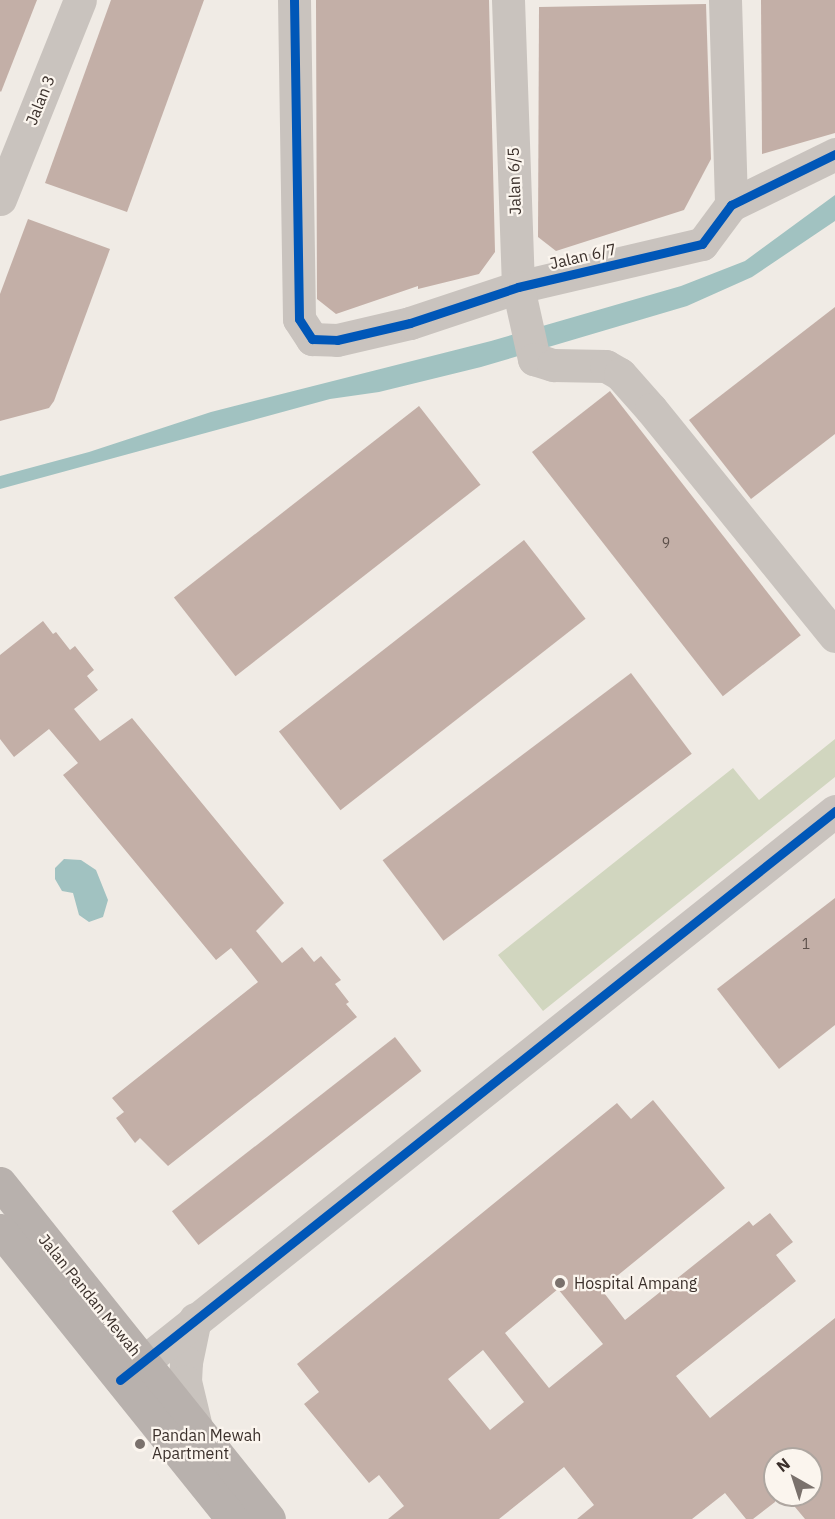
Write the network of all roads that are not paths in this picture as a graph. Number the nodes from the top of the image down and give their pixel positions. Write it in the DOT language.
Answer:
graph roads {
  1 [pos="80,0"];
  2 [pos="294,0"];
  3 [pos="508,0"];
  4 [pos="725,0"];
  5 [pos="835,153"];
  6 [pos="0,199"];
  7 [pos="730,205"];
  8 [pos="518,287"];
  9 [pos="835,636"];
  10 [pos="835,811"];
  11 [pos="0,1183"];
  12 [pos="0,1230"];
  13 [pos="195,1318"];
  14 [pos="132,1371"];
  15 [pos="196,1427"];
  16 [pos="232,1519"];
  17 [pos="269,1519"];
  1 -- 6 [label="street, Jalan 3"];
  2 -- 8 [label="street, Jalan 6/7"];
  3 -- 8 [label="street, Jalan 6/5"];
  4 -- 7 [label="street"];
  5 -- 7 [label="street, Jalan 6/7"];
  7 -- 8 [label="street, Jalan 6/7"];
  8 -- 9 [label="street, Jalan 6/5"];
  10 -- 13 [label="street"];
  11 -- 14 [label="main road, Jalan Pandan Mewah"];
  12 -- 14 [label="main road, Jalan Pandan Mewah"];
  13 -- 14 [label="street"];
  13 -- 15 [label="street"];
  14 -- 15 [label="main road, Jalan Pandan Mewah"];
  14 -- 16 [label="main road, Jalan Pandan Mewah"];
  15 -- 17 [label="main road, Jalan Pandan Mewah"];
}
